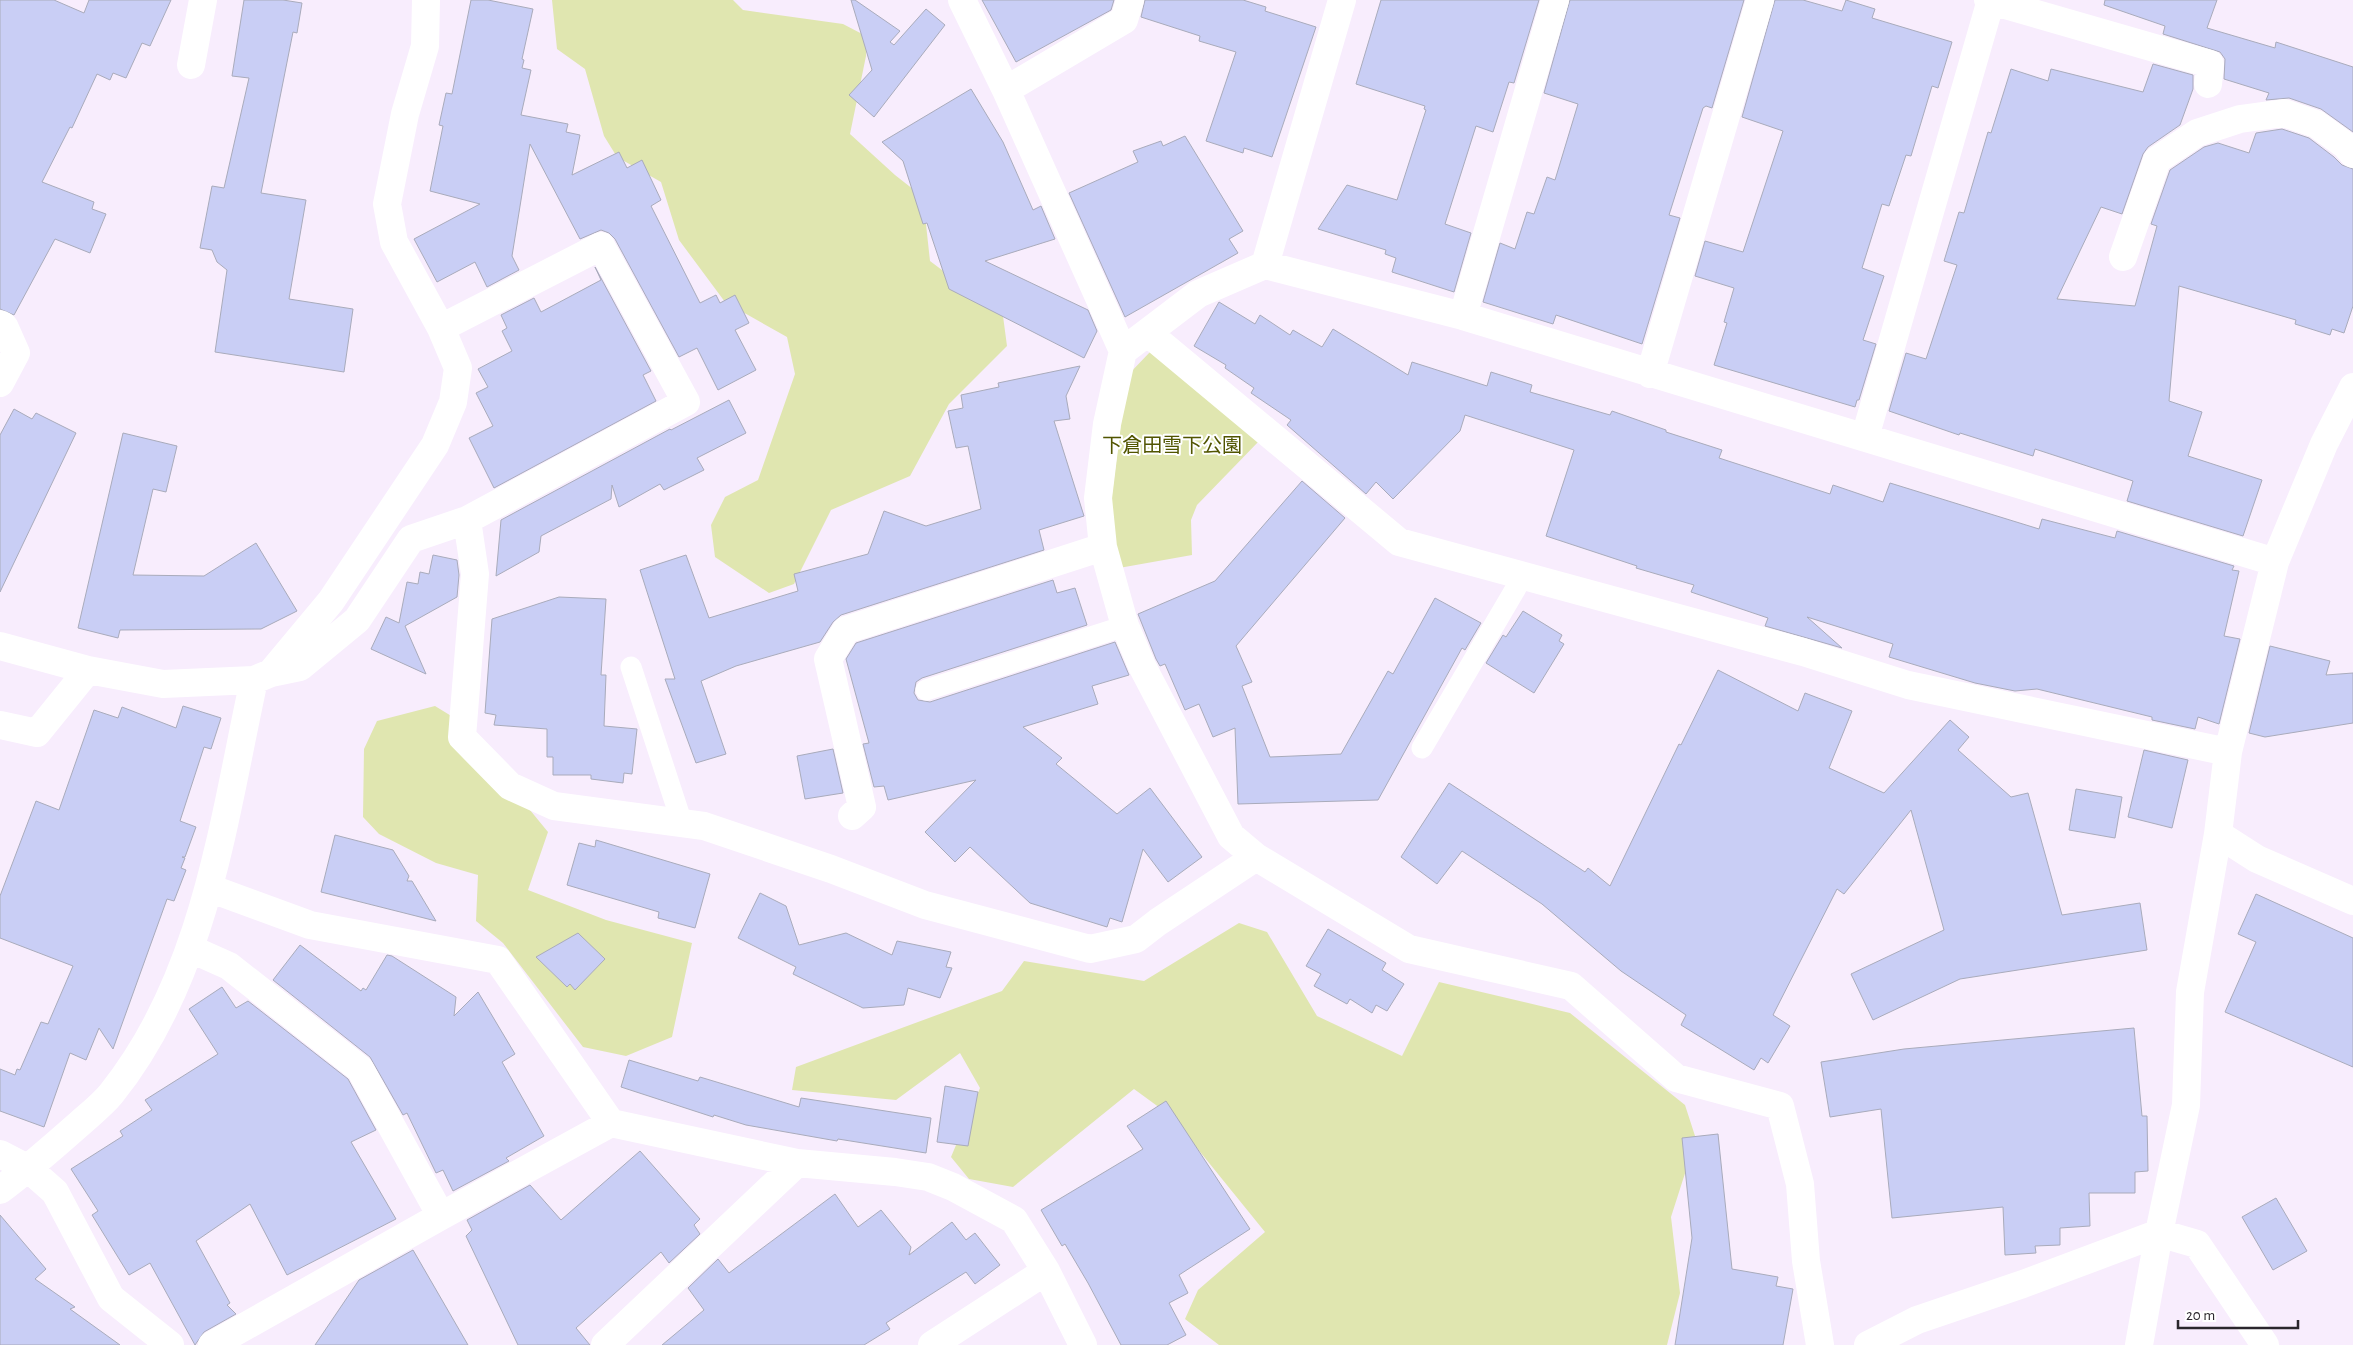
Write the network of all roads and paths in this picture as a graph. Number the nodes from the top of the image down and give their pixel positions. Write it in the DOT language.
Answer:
graph roads {
  1 [pos="203,0"];
  2 [pos="426,0"];
  3 [pos="962,0"];
  4 [pos="1130,0"];
  5 [pos="1342,0"];
  6 [pos="1554,0"];
  7 [pos="1760,0"];
  8 [pos="1990,0"];
  9 [pos="191,65"];
  10 [pos="2208,84"];
  11 [pos="1006,90"];
  12 [pos="2353,154"];
  13 [pos="2123,257"];
  14 [pos="1265,265"];
  15 [pos="1462,316"];
  16 [pos="0,324"];
  17 [pos="441,328"];
  18 [pos="1148,333"];
  19 [pos="1123,350"];
  20 [pos="1650,374"];
  21 [pos="0,383"];
  22 [pos="2353,387"];
  23 [pos="1865,437"];
  24 [pos="467,520"];
  25 [pos="1103,547"];
  26 [pos="2276,562"];
  27 [pos="1523,576"];
  28 [pos="1125,626"];
  29 [pos="0,646"];
  30 [pos="631,668"];
  31 [pos="88,670"];
  32 [pos="263,677"];
  33 [pos="926,690"];
  34 [pos="0,725"];
  35 [pos="1422,748"];
  36 [pos="2228,752"];
  37 [pos="852,816"];
  38 [pos="682,823"];
  39 [pos="2218,834"];
  40 [pos="1256,857"];
  41 [pos="209,888"];
  42 [pos="2353,901"];
  43 [pos="191,949"];
  44 [pos="611,1123"];
  45 [pos="0,1154"];
  46 [pos="797,1164"];
  47 [pos="29,1169"];
  48 [pos="0,1190"];
  49 [pos="440,1216"];
  50 [pos="2159,1232"];
  51 [pos="1046,1271"];
  52 [pos="170,1345"];
  53 [pos="212,1345"];
  54 [pos="605,1345"];
  55 [pos="932,1345"];
  56 [pos="1083,1345"];
  57 [pos="1820,1345"];
  58 [pos="1868,1345"];
  59 [pos="2139,1345"];
  60 [pos="2265,1345"];
  1 -- 9 [label="street"];
  2 -- 17 [label="street"];
  3 -- 11 [label="street"];
  4 -- 11 [label="street"];
  5 -- 14 [label="street"];
  6 -- 15 [label="street"];
  7 -- 20 [label="street"];
  8 -- 10 [label="street"];
  8 -- 23 [label="street"];
  11 -- 19 [label="street"];
  12 -- 13 [label="street"];
  14 -- 15 [label="street"];
  14 -- 18 [label="street"];
  15 -- 20 [label="street"];
  16 -- 21 [label="street"];
  17 -- 24 [label="street"];
  17 -- 32 [label="street"];
  18 -- 19 [label="street"];
  18 -- 27 [label="street"];
  19 -- 25 [label="street"];
  20 -- 23 [label="street"];
  22 -- 26 [label="street"];
  23 -- 26 [label="street"];
  24 -- 32 [label="street"];
  24 -- 38 [label="street"];
  25 -- 28 [label="street"];
  25 -- 37 [label="street"];
  26 -- 36 [label="street"];
  27 -- 35 [label="lane"];
  27 -- 36 [label="street"];
  28 -- 33 [label="lane"];
  28 -- 40 [label="street"];
  29 -- 31 [label="street"];
  30 -- 38 [label="lane"];
  31 -- 32 [label="street"];
  31 -- 34 [label="street"];
  32 -- 41 [label="street"];
  36 -- 39 [label="street"];
  38 -- 40 [label="street"];
  39 -- 42 [label="street"];
  39 -- 50 [label="street"];
  40 -- 57 [label="street"];
  41 -- 43 [label="street"];
  41 -- 44 [label="street"];
  43 -- 47 [label="street"];
  43 -- 49 [label="street"];
  44 -- 46 [label="street"];
  44 -- 49 [label="street"];
  45 -- 47 [label="street"];
  46 -- 51 [label="street"];
  46 -- 54 [label="street"];
  47 -- 48 [label="street"];
  47 -- 52 [label="street"];
  49 -- 53 [label="street"];
  50 -- 58 [label="street"];
  50 -- 59 [label="street"];
  50 -- 60 [label="street"];
  51 -- 55 [label="street"];
  51 -- 56 [label="street"];
}
